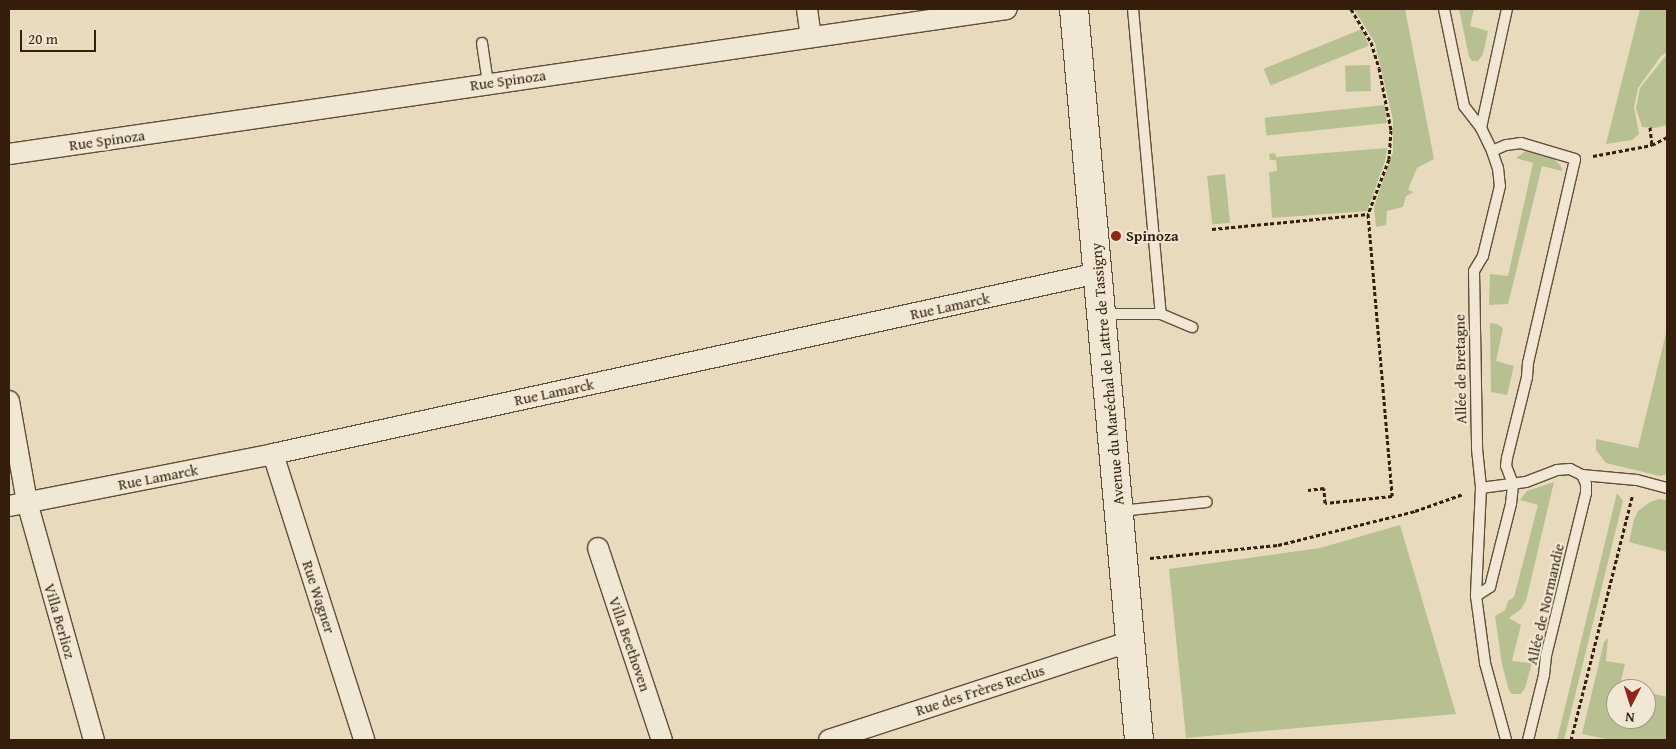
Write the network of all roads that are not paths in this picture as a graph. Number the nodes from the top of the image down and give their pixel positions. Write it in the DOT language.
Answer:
graph roads {
  1 [pos="807,9"];
  2 [pos="1007,9"];
  3 [pos="1074,9"];
  4 [pos="1133,9"];
  5 [pos="1444,9"];
  6 [pos="1507,9"];
  7 [pos="811,36"];
  8 [pos="482,43"];
  9 [pos="488,83"];
  10 [pos="1481,128"];
  11 [pos="1492,151"];
  12 [pos="9,154"];
  13 [pos="1098,274"];
  14 [pos="1102,314"];
  15 [pos="1160,314"];
  16 [pos="1192,327"];
  17 [pos="9,401"];
  18 [pos="273,454"];
  19 [pos="1582,475"];
  20 [pos="1513,484"];
  21 [pos="1480,488"];
  22 [pos="1667,488"];
  23 [pos="1208,502"];
  24 [pos="18,504"];
  25 [pos="1120,511"];
  26 [pos="598,548"];
  27 [pos="1476,596"];
  28 [pos="1130,641"];
  29 [pos="94,740"];
  30 [pos="364,740"];
  31 [pos="662,740"];
  32 [pos="829,740"];
  33 [pos="1139,740"];
  34 [pos="1506,740"];
  35 [pos="1528,740"];
  1 -- 7 [label="street"];
  2 -- 7 [label="street, Rue Spinoza"];
  3 -- 13 [label="street, Avenue du Maréchal de Lattre de Tassigny"];
  4 -- 15 [label="lane"];
  5 -- 10 [label="lane, Allée de Bretagne"];
  6 -- 10 [label="lane"];
  7 -- 9 [label="street, Rue Spinoza"];
  8 -- 9 [label="lane"];
  9 -- 12 [label="street, Rue Spinoza"];
  10 -- 11 [label="lane, Allée de Bretagne"];
  11 -- 20 [label="lane"];
  11 -- 21 [label="lane, Allée de Bretagne"];
  13 -- 14 [label="street, Avenue du Maréchal de Lattre de Tassigny"];
  13 -- 18 [label="street, Rue Lamarck"];
  14 -- 15 [label="lane"];
  14 -- 25 [label="street, Avenue du Maréchal de Lattre de Tassigny"];
  15 -- 16 [label="lane"];
  17 -- 24 [label="street, Villa Berlioz"];
  18 -- 24 [label="street, Rue Lamarck"];
  18 -- 30 [label="street, Rue Wagner"];
  19 -- 20 [label="lane"];
  19 -- 22 [label="lane"];
  19 -- 35 [label="lane, Allée de Normandie"];
  20 -- 21 [label="lane"];
  20 -- 27 [label="lane"];
  21 -- 27 [label="lane, Allée de Bretagne"];
  23 -- 25 [label="lane"];
  24 -- 29 [label="street, Villa Berlioz"];
  25 -- 28 [label="street, Avenue du Maréchal de Lattre de Tassigny"];
  26 -- 31 [label="street, Villa Beethoven"];
  27 -- 34 [label="lane, Allée de Bretagne"];
  28 -- 32 [label="street, Rue des Frères Reclus"];
  28 -- 33 [label="street, Avenue du Maréchal de Lattre de Tassigny"];
}
